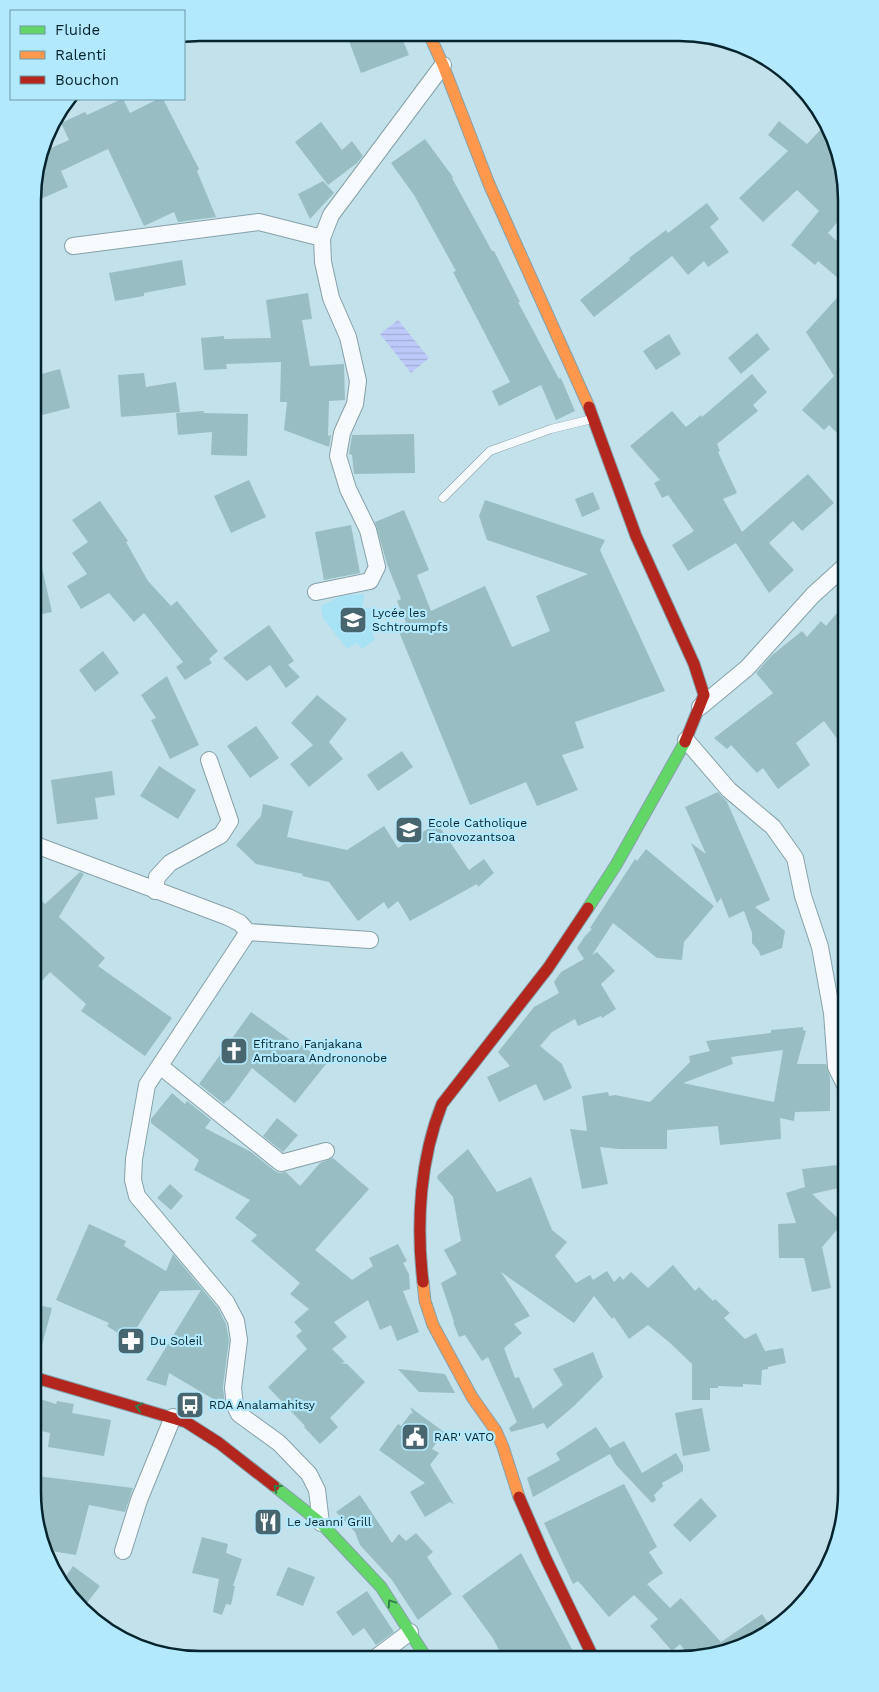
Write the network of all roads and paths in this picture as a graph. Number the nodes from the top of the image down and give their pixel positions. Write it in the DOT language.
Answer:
graph roads {
  1 [pos="432,42"];
  2 [pos="443,65"];
  3 [pos="322,238"];
  4 [pos="73,246"];
  5 [pos="594,419"];
  6 [pos="443,498"];
  7 [pos="838,573"];
  8 [pos="316,592"];
  9 [pos="700,706"];
  10 [pos="686,740"];
  11 [pos="209,760"];
  12 [pos="41,847"];
  13 [pos="156,891"];
  14 [pos="248,932"];
  15 [pos="370,940"];
  16 [pos="160,1066"];
  17 [pos="837,1070"];
  18 [pos="326,1151"];
  19 [pos="41,1379"];
  20 [pos="172,1417"];
  21 [pos="320,1523"];
  22 [pos="123,1551"];
  23 [pos="410,1632"];
  24 [pos="385,1651"];
  25 [pos="422,1651"];
  26 [pos="590,1651"];
  1 -- 2 [label="street"];
  2 -- 3 [label="street"];
  2 -- 5 [label="street"];
  3 -- 4 [label="street"];
  3 -- 8 [label="street"];
  5 -- 6 [label="lane"];
  5 -- 9 [label="street"];
  7 -- 9 [label="street"];
  9 -- 10 [label="street"];
  10 -- 17 [label="street"];
  10 -- 26 [label="street"];
  11 -- 13 [label="street"];
  12 -- 13 [label="street"];
  13 -- 14 [label="street"];
  14 -- 15 [label="street"];
  14 -- 16 [label="street"];
  16 -- 18 [label="street"];
  16 -- 21 [label="street"];
  20 -- 19 [label="street, one-way"];
  21 -- 20 [label="street, one-way"];
  20 -- 22 [label="street"];
  23 -- 21 [label="street, one-way"];
  23 -- 24 [label="street"];
  23 -- 25 [label="street"];
}
